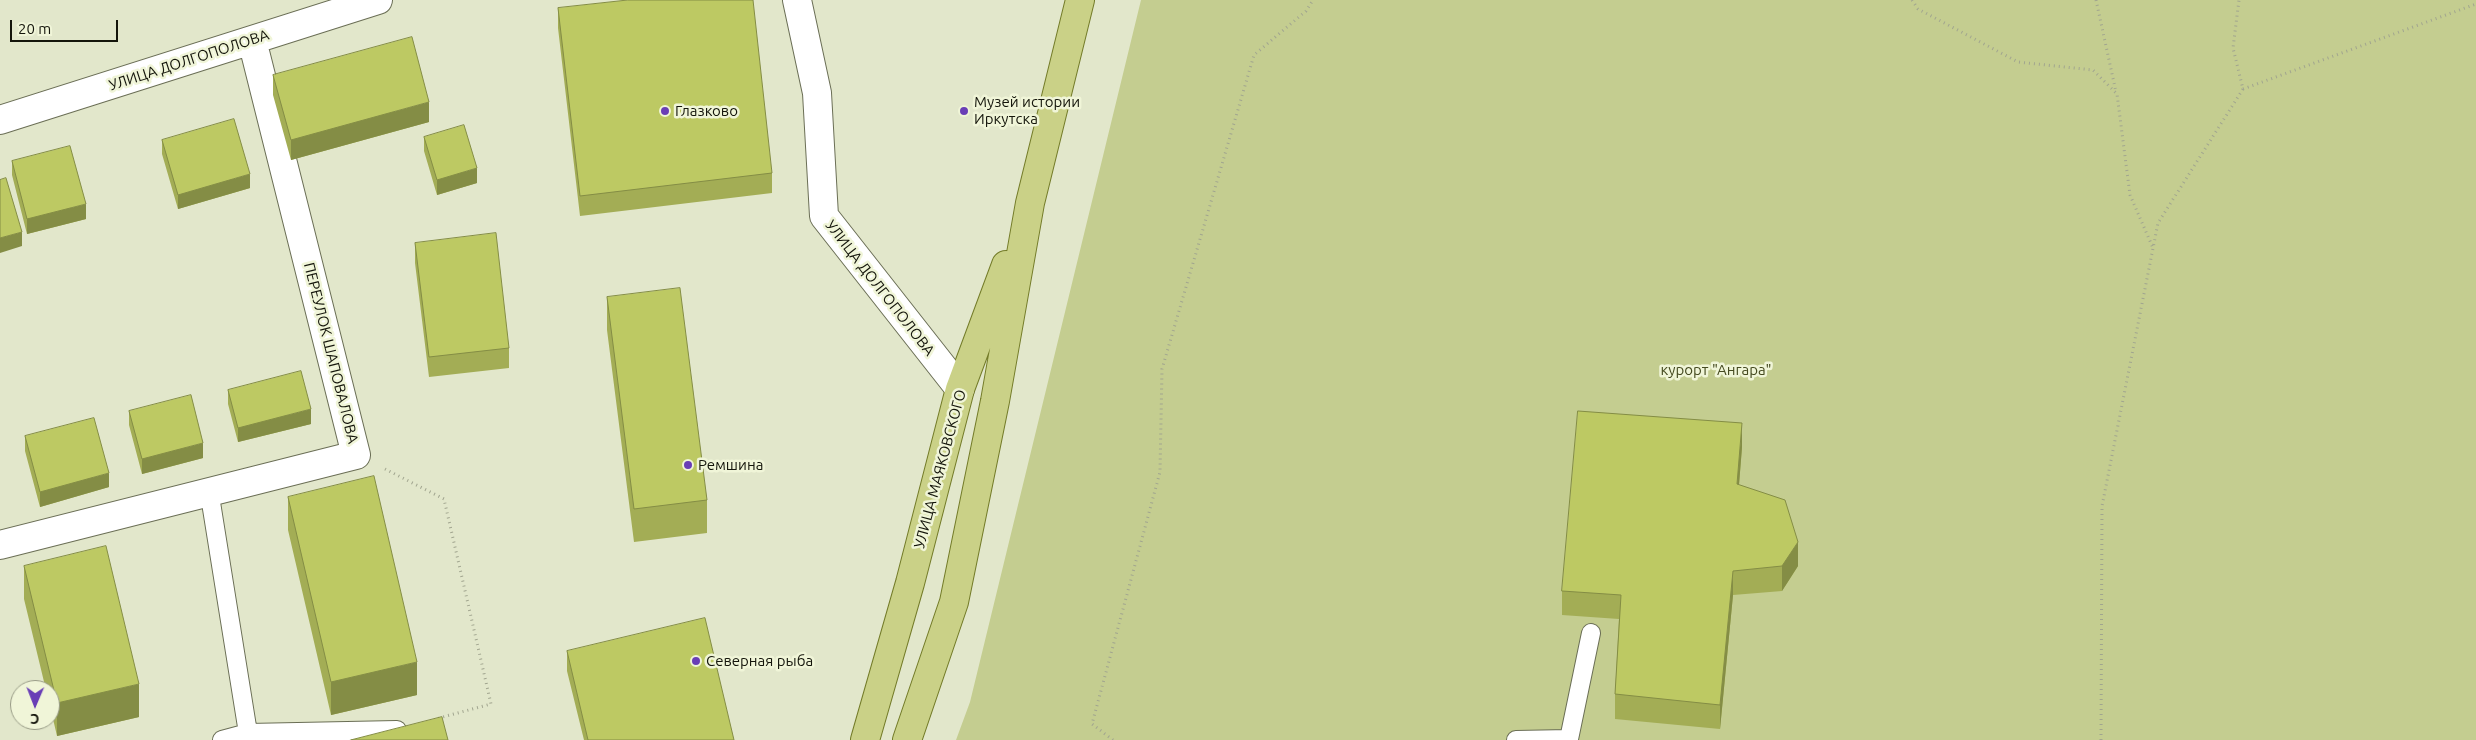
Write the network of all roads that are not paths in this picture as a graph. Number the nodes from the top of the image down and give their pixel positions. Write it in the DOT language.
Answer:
graph roads {
  1 [pos="378,0"];
  2 [pos="797,0"];
  3 [pos="1080,0"];
  4 [pos="252,40"];
  5 [pos="0,120"];
  6 [pos="1030,203"];
  7 [pos="960,389"];
  8 [pos="209,490"];
  9 [pos="0,545"];
  10 [pos="1591,633"];
  11 [pos="397,730"];
  12 [pos="248,733"];
  13 [pos="222,740"];
  14 [pos="865,740"];
  15 [pos="907,740"];
  16 [pos="1516,740"];
  1 -- 4 [label="street, УЛИЦА ДОЛГОПОЛОВА"];
  2 -- 7 [label="street, УЛИЦА ДОЛГОПОЛОВА"];
  3 -- 6 [label="main road, УЛИЦА МАЯКОВСКОГО"];
  4 -- 5 [label="street, УЛИЦА ДОЛГОПОЛОВА"];
  4 -- 8 [label="street, ПЕРЕУЛОК ШАПОВАЛОВА"];
  6 -- 7 [label="main road, УЛИЦА МАЯКОВСКОГО"];
  6 -- 15 [label="main road, УЛИЦА МАЯКОВСКОГО"];
  7 -- 14 [label="main road, УЛИЦА МАЯКОВСКОГО"];
  8 -- 9 [label="street, ПЕРЕУЛОК ШАПОВАЛОВА"];
  8 -- 12 [label="lane"];
  10 -- 16 [label="lane"];
  11 -- 12 [label="lane"];
  12 -- 13 [label="lane"];
}
